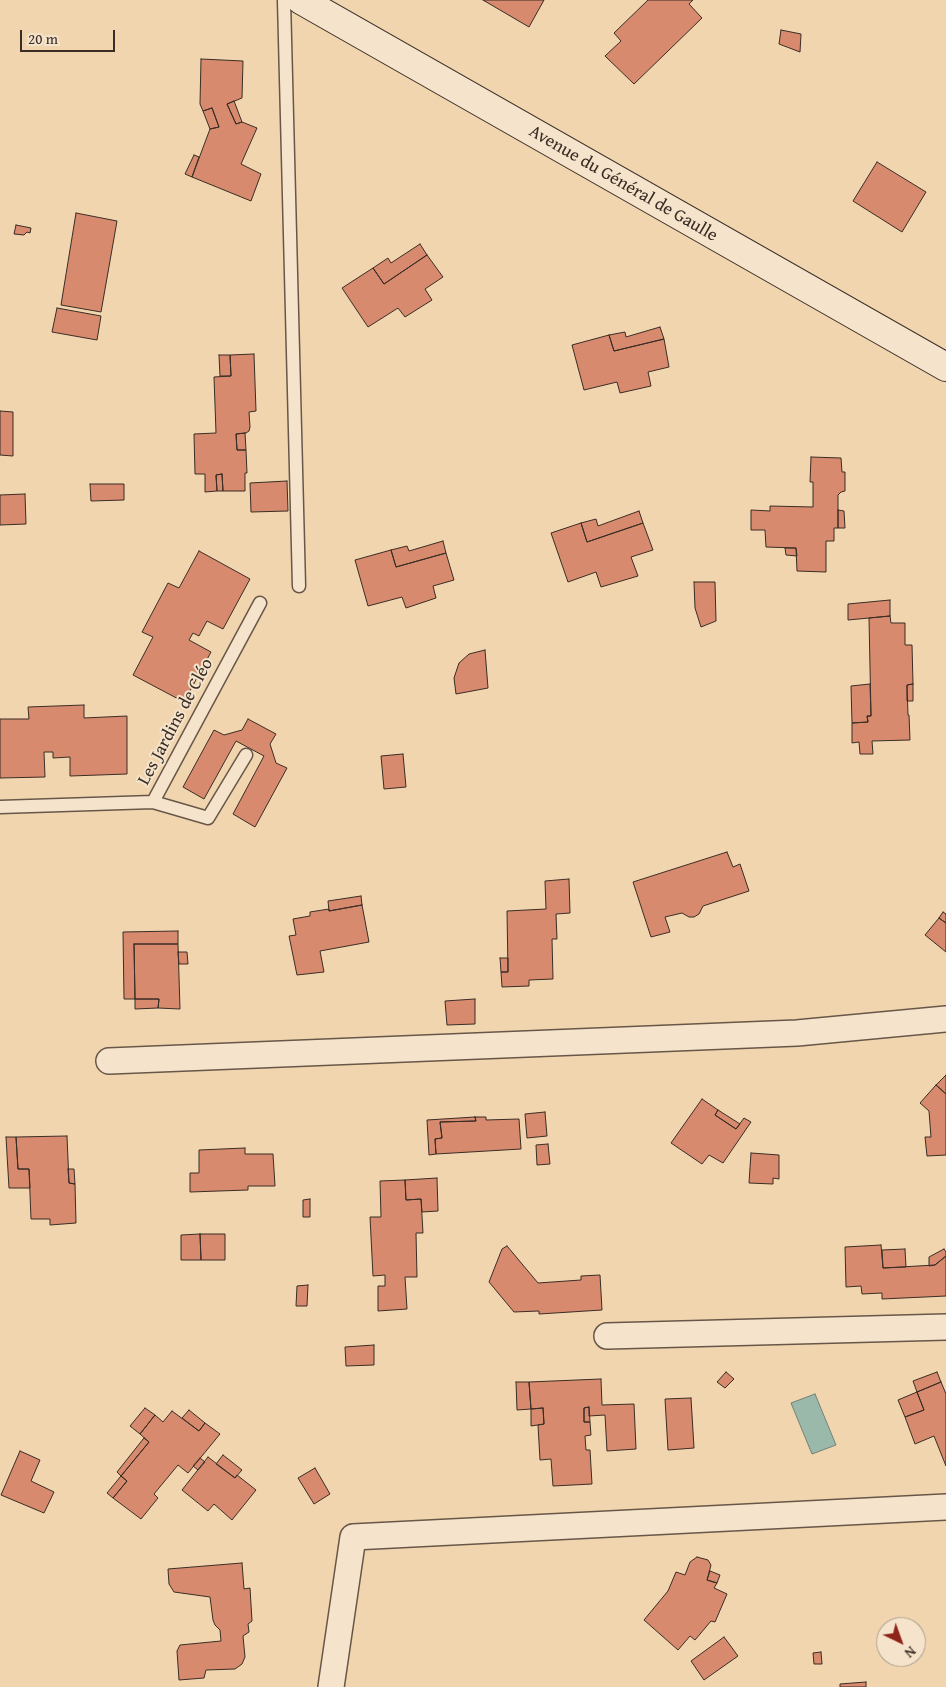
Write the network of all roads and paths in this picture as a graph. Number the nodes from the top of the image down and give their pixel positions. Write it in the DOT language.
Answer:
graph roads {
  1 [pos="284,0"];
  2 [pos="301,0"];
  3 [pos="946,367"];
  4 [pos="299,586"];
  5 [pos="260,603"];
  6 [pos="246,755"];
  7 [pos="153,802"];
  8 [pos="0,807"];
  9 [pos="946,1019"];
  10 [pos="109,1062"];
  11 [pos="946,1327"];
  12 [pos="607,1336"];
  13 [pos="946,1507"];
  14 [pos="331,1687"];
  1 -- 4 [label="lane"];
  2 -- 3 [label="main road, Avenue du Général de Gaulle"];
  5 -- 7 [label="lane, Les Jardins de Cléo"];
  6 -- 7 [label="lane"];
  7 -- 8 [label="lane, Les Jardins de Cléo"];
  9 -- 10 [label="street"];
  11 -- 12 [label="street"];
  13 -- 14 [label="street"];
}
